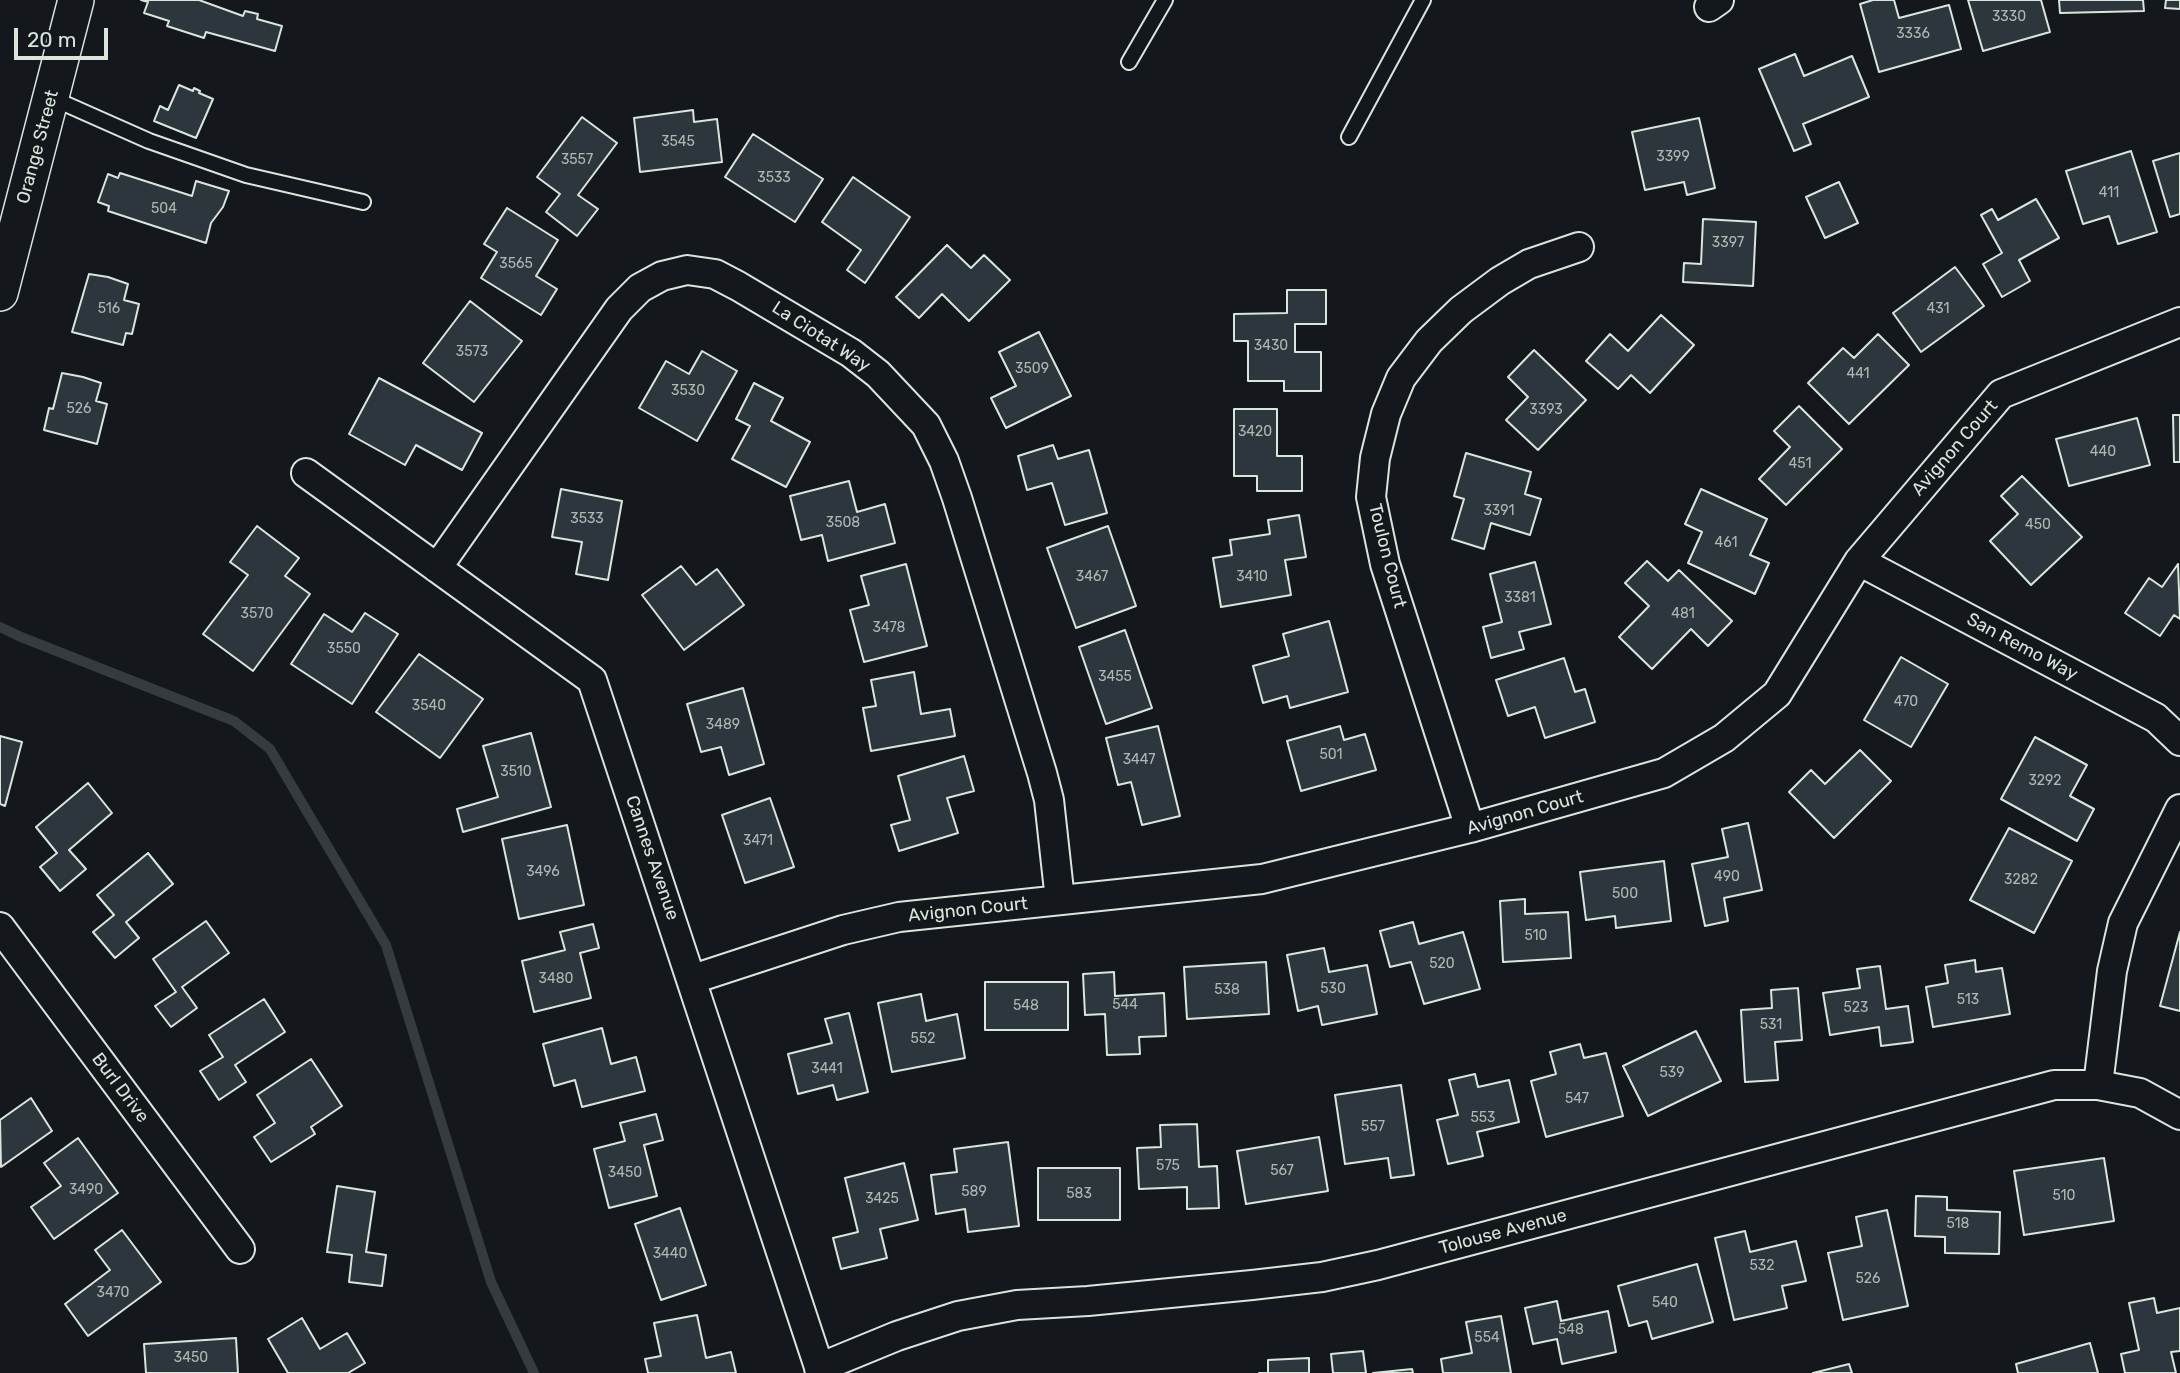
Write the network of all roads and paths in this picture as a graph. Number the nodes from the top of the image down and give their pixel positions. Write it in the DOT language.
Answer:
graph roads {
  1 [pos="76,0"];
  2 [pos="1165,0"];
  3 [pos="1423,0"];
  4 [pos="1129,62"];
  5 [pos="51,97"];
  6 [pos="1349,136"];
  7 [pos="363,202"];
  8 [pos="1579,247"];
  9 [pos="0,293"];
  10 [pos="2180,322"];
  11 [pos="306,473"];
  12 [pos="1859,561"];
  13 [pos="437,568"];
  14 [pos="2180,741"];
  15 [pos="2180,809"];
  16 [pos="1470,828"];
  17 [pos="1060,900"];
  18 [pos="0,927"];
  19 [pos="693,979"];
  20 [pos="2098,1085"];
  21 [pos="2180,1115"];
  22 [pos="240,1249"];
  23 [pos="820,1371"];
  1 -- 5 [label="street, Orange Street"];
  2 -- 4 [label="lane"];
  3 -- 6 [label="lane"];
  5 -- 7 [label="lane"];
  5 -- 9 [label="street, Orange Street"];
  8 -- 16 [label="street, Toulon Court"];
  10 -- 12 [label="street, Avignon Court"];
  11 -- 13 [label="street, Cannes Avenue"];
  12 -- 14 [label="street, San Remo Way"];
  12 -- 16 [label="street, Avignon Court"];
  13 -- 17 [label="street, La Ciotat Way"];
  13 -- 19 [label="street, Cannes Avenue"];
  15 -- 20 [label="street"];
  16 -- 17 [label="street, Avignon Court"];
  17 -- 19 [label="street, Avignon Court"];
  18 -- 22 [label="street, Burl Drive"];
  19 -- 23 [label="street, Cannes Avenue"];
  20 -- 21 [label="street, Tolouse Avenue"];
  20 -- 23 [label="street, Tolouse Avenue"];
}
